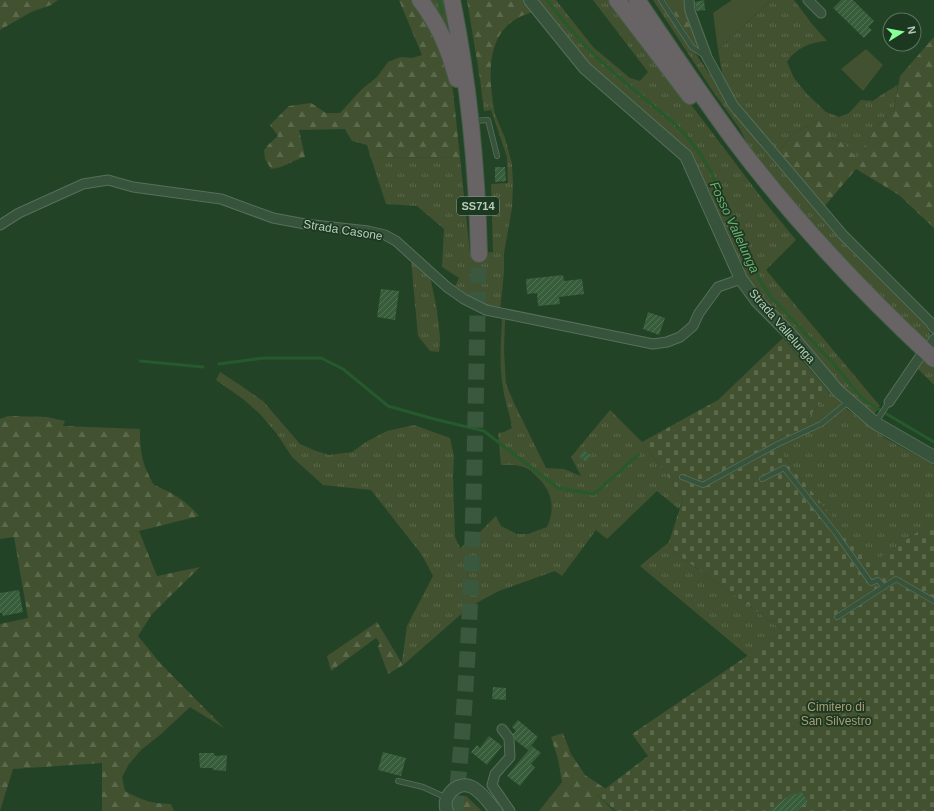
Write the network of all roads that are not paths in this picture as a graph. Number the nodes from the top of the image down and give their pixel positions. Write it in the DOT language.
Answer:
graph roads {
  1 [pos="420,0"];
  2 [pos="452,0"];
  3 [pos="462,0"];
  4 [pos="530,0"];
  5 [pos="617,0"];
  6 [pos="661,0"];
  7 [pos="689,0"];
  8 [pos="808,0"];
  9 [pos="639,1"];
  10 [pos="821,13"];
  11 [pos="708,57"];
  12 [pos="464,70"];
  13 [pos="470,114"];
  14 [pos="734,140"];
  15 [pos="497,156"];
  16 [pos="0,225"];
  17 [pos="479,254"];
  18 [pos="741,279"];
  19 [pos="934,328"];
  20 [pos="930,350"];
  21 [pos="850,401"];
  22 [pos="889,402"];
  23 [pos="875,423"];
  24 [pos="934,458"];
  25 [pos="682,477"];
  26 [pos="762,479"];
  27 [pos="884,587"];
  28 [pos="934,601"];
  29 [pos="837,617"];
  30 [pos="502,729"];
  31 [pos="398,781"];
  32 [pos="447,798"];
  33 [pos="447,811"];
  34 [pos="496,811"];
  35 [pos="510,811"];
  1 -- 13 [label="highway"];
  2 -- 12 [label="highway, SS714"];
  3 -- 12 [label="highway"];
  4 -- 18 [label="street, Strada Vallelunga"];
  5 -- 14 [label="highway"];
  6 -- 11 [label="lane"];
  7 -- 11 [label="street"];
  8 -- 10 [label="street"];
  9 -- 14 [label="highway"];
  11 -- 19 [label="street"];
  12 -- 13 [label="highway, SS714"];
  13 -- 15 [label="lane"];
  13 -- 17 [label="highway, SS714"];
  14 -- 20 [label="highway"];
  16 -- 18 [label="street, Strada Casone"];
  18 -- 21 [label="street, Strada Vallelunga"];
  20 -- 22 [label="street"];
  21 -- 23 [label="street, Strada Vallelunga"];
  21 -- 25 [label="lane"];
  22 -- 23 [label="lane"];
  23 -- 24 [label="street, Strada Vallelunga"];
  26 -- 27 [label="lane"];
  27 -- 28 [label="lane"];
  27 -- 29 [label="lane"];
  30 -- 35 [label="street"];
  31 -- 32 [label="lane"];
  32 -- 33 [label="street"];
  32 -- 34 [label="street"];
}
